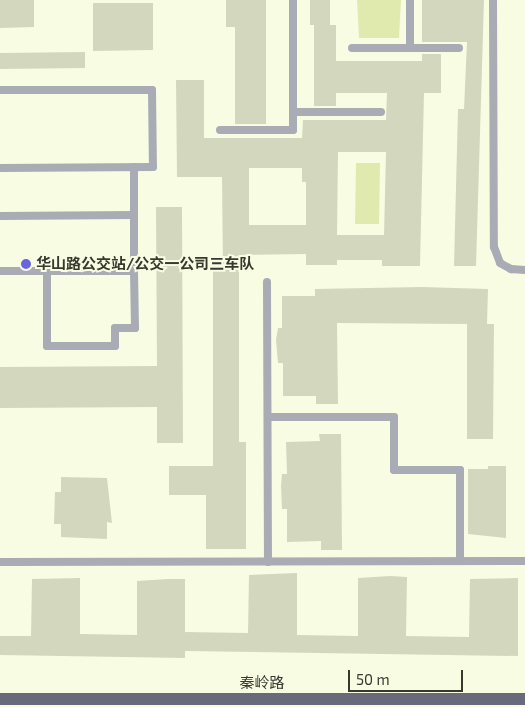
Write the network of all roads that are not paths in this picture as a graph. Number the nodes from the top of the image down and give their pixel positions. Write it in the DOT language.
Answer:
graph roads {
  1 [pos="293,0"];
  2 [pos="410,0"];
  3 [pos="493,0"];
  4 [pos="352,48"];
  5 [pos="410,48"];
  6 [pos="459,48"];
  7 [pos="0,90"];
  8 [pos="293,112"];
  9 [pos="381,112"];
  10 [pos="220,130"];
  11 [pos="134,167"];
  12 [pos="0,168"];
  13 [pos="134,215"];
  14 [pos="0,216"];
  15 [pos="134,270"];
  16 [pos="525,270"];
  17 [pos="0,271"];
  18 [pos="47,271"];
  19 [pos="267,282"];
  20 [pos="268,417"];
  21 [pos="460,561"];
  22 [pos="525,561"];
  23 [pos="0,562"];
  24 [pos="268,562"];
  25 [pos="0,699"];
  26 [pos="525,699"];
  1 -- 8 [label="lane"];
  2 -- 5 [label="lane"];
  3 -- 16 [label="lane"];
  4 -- 5 [label="lane"];
  5 -- 6 [label="lane"];
  7 -- 11 [label="lane"];
  8 -- 9 [label="lane"];
  8 -- 10 [label="lane"];
  11 -- 12 [label="lane"];
  11 -- 13 [label="lane"];
  13 -- 14 [label="lane"];
  13 -- 15 [label="lane"];
  15 -- 18 [label="lane"];
  15 -- 18 [label="lane"];
  17 -- 18 [label="lane"];
  19 -- 20 [label="lane"];
  20 -- 21 [label="lane"];
  20 -- 24 [label="lane"];
  21 -- 22 [label="lane"];
  21 -- 24 [label="lane"];
  23 -- 24 [label="lane"];
  25 -- 26 [label="main road, 秦岭路"];
}
